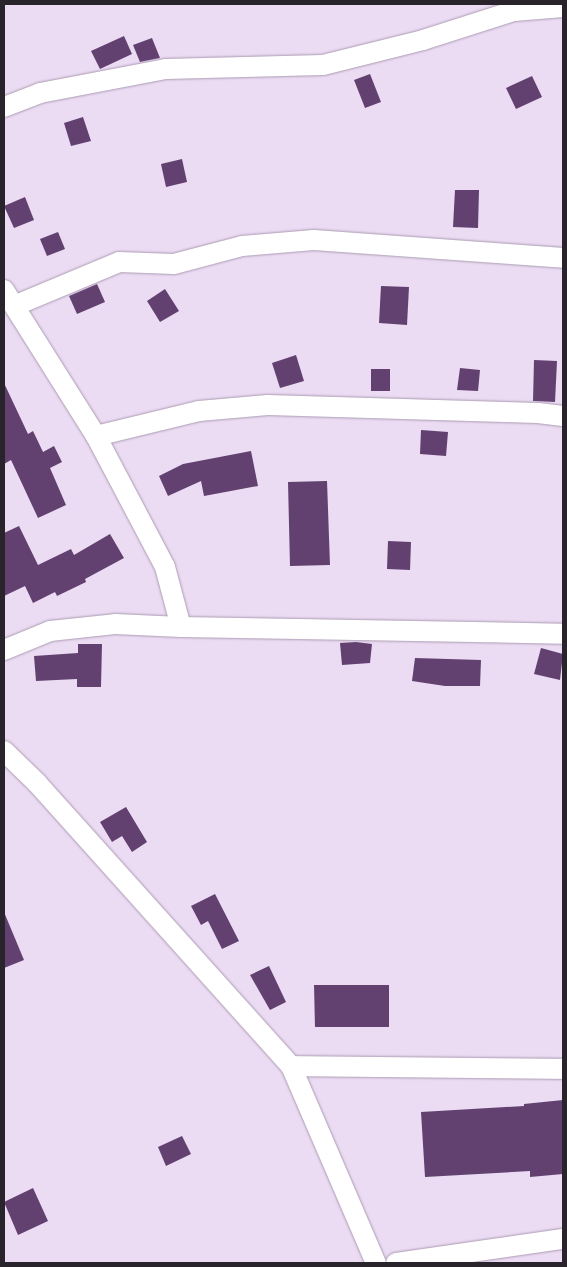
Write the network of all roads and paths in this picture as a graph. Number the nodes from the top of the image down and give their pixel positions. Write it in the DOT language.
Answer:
graph roads {
  1 [pos="563,7"];
  2 [pos="4,107"];
  3 [pos="563,258"];
  4 [pos="9,298"];
  5 [pos="563,416"];
  6 [pos="96,436"];
  7 [pos="181,627"];
  8 [pos="563,634"];
  9 [pos="4,650"];
  10 [pos="4,751"];
  11 [pos="291,1066"];
  12 [pos="563,1069"];
  13 [pos="563,1239"];
  14 [pos="376,1263"];
  15 [pos="396,1263"];
  1 -- 2 [label="street"];
  3 -- 4 [label="street"];
  4 -- 6 [label="street"];
  5 -- 6 [label="street"];
  6 -- 7 [label="street"];
  7 -- 8 [label="street"];
  7 -- 9 [label="street"];
  10 -- 11 [label="street"];
  11 -- 12 [label="street"];
  11 -- 14 [label="street"];
  13 -- 15 [label="street"];
}
